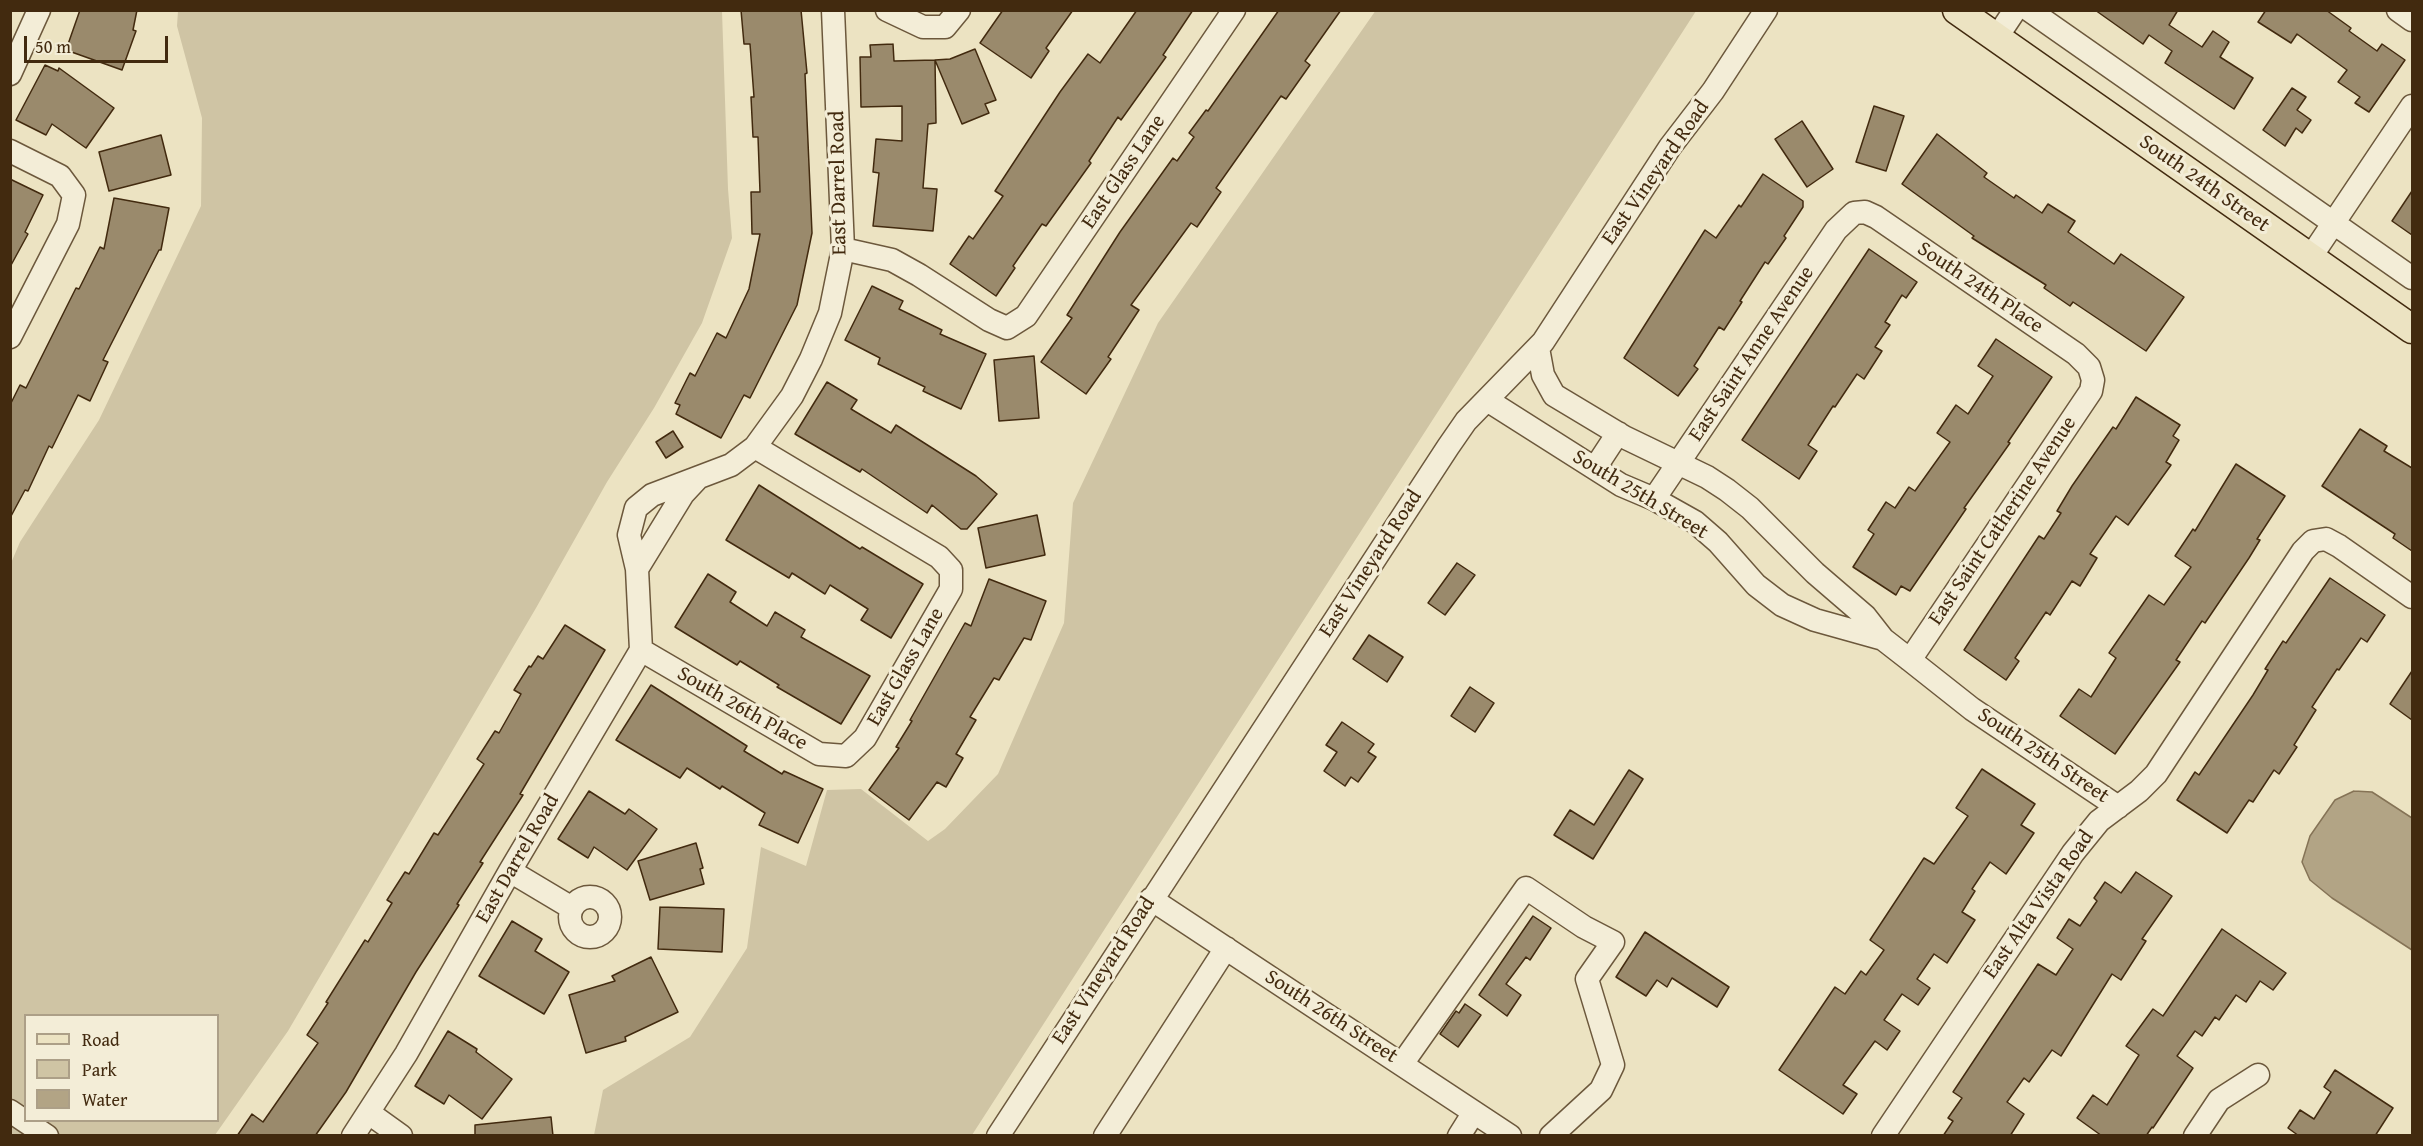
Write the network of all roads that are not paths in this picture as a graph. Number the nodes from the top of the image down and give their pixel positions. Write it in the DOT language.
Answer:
graph roads {
  1 [pos="39,10"];
  2 [pos="833,10"];
  3 [pos="887,10"];
  4 [pos="959,10"];
  5 [pos="1234,10"];
  6 [pos="1767,10"];
  7 [pos="1957,10"];
  8 [pos="2015,10"];
  9 [pos="2029,10"];
  10 [pos="2398,10"];
  11 [pos="2412,20"];
  12 [pos="1997,38"];
  13 [pos="10,74"];
  14 [pos="2412,106"];
  15 [pos="10,151"];
  16 [pos="1854,213"];
  17 [pos="2334,223"];
  18 [pos="843,249"];
  19 [pos="2310,258"];
  20 [pos="2412,278"];
  21 [pos="2412,329"];
  22 [pos="10,337"];
  23 [pos="1538,348"];
  24 [pos="2093,380"];
  25 [pos="1487,399"];
  26 [pos="1618,433"];
  27 [pos="754,447"];
  28 [pos="1677,464"];
  29 [pos="1595,468"];
  30 [pos="697,479"];
  31 [pos="1654,499"];
  32 [pos="637,569"];
  33 [pos="2412,597"];
  34 [pos="1883,639"];
  35 [pos="641,650"];
  36 [pos="1910,660"];
  37 [pos="846,756"];
  38 [pos="2118,807"];
  39 [pos="510,871"];
  40 [pos="1151,899"];
  41 [pos="572,908"];
  42 [pos="1226,948"];
  43 [pos="1402,1064"];
  44 [pos="2258,1075"];
  45 [pos="10,1111"];
  46 [pos="1474,1112"];
  47 [pos="369,1113"];
  48 [pos="24,1120"];
  49 [pos="26,1122"];
  50 [pos="47,1136"];
  51 [pos="353,1136"];
  52 [pos="401,1136"];
  53 [pos="998,1136"];
  54 [pos="1105,1136"];
  55 [pos="1459,1136"];
  56 [pos="1510,1136"];
  57 [pos="1551,1136"];
  58 [pos="1883,1136"];
  59 [pos="2195,1136"];
  1 -- 13 [label="street"];
  2 -- 18 [label="street, East Darrel Road"];
  3 -- 4 [label="street"];
  5 -- 18 [label="street, East Glass Lane"];
  6 -- 23 [label="street, East Vineyard Road"];
  7 -- 12 [label="main road, South 24th Street"];
  8 -- 12 [label="street"];
  9 -- 17 [label="street, South 24th Street"];
  10 -- 11 [label="street"];
  12 -- 19 [label="main road, South 24th Street"];
  14 -- 17 [label="street"];
  15 -- 22 [label="street"];
  16 -- 24 [label="street, South 24th Place"];
  16 -- 28 [label="street, East Saint Anne Avenue"];
  17 -- 19 [label="street"];
  17 -- 20 [label="street, South 24th Street"];
  18 -- 27 [label="street, East Darrel Road"];
  19 -- 21 [label="main road, South 24th Street"];
  23 -- 25 [label="street, East Vineyard Road"];
  23 -- 26 [label="street, South 25th Street"];
  24 -- 36 [label="street, East Saint Catherine Avenue"];
  25 -- 29 [label="street, South 25th Street"];
  25 -- 40 [label="street, East Vineyard Road"];
  26 -- 28 [label="street, South 25th Street"];
  26 -- 29 [label="street"];
  27 -- 30 [label="street, East Darrel Road"];
  27 -- 37 [label="street, East Glass Lane"];
  28 -- 31 [label="street, East Saint Anne Avenue"];
  28 -- 34 [label="street, South 25th Street"];
  29 -- 31 [label="street, South 25th Street"];
  30 -- 32 [label="street, East Darrel Road"];
  30 -- 32 [label="street, East Darrel Road"];
  31 -- 34 [label="street, South 25th Street"];
  32 -- 35 [label="street, East Darrel Road"];
  33 -- 38 [label="street, East Alta Vista Road"];
  34 -- 36 [label="street, South 25th Street"];
  35 -- 37 [label="street, South 26th Place"];
  35 -- 39 [label="street, East Darrel Road"];
  36 -- 38 [label="street, South 25th Street"];
  38 -- 58 [label="street, East Alta Vista Road"];
  39 -- 41 [label="street"];
  39 -- 47 [label="street, East Darrel Road"];
  40 -- 42 [label="street, South 26th Street"];
  40 -- 53 [label="street, East Vineyard Road"];
  42 -- 43 [label="street, South 26th Street"];
  42 -- 54 [label="street"];
  43 -- 46 [label="street, South 26th Street"];
  43 -- 57 [label="street"];
  44 -- 59 [label="street"];
  45 -- 48 [label="street"];
  46 -- 55 [label="street"];
  46 -- 56 [label="street, South 26th Street"];
  47 -- 51 [label="street, East Darrel Road"];
  47 -- 52 [label="street"];
  49 -- 50 [label="street"];
}
